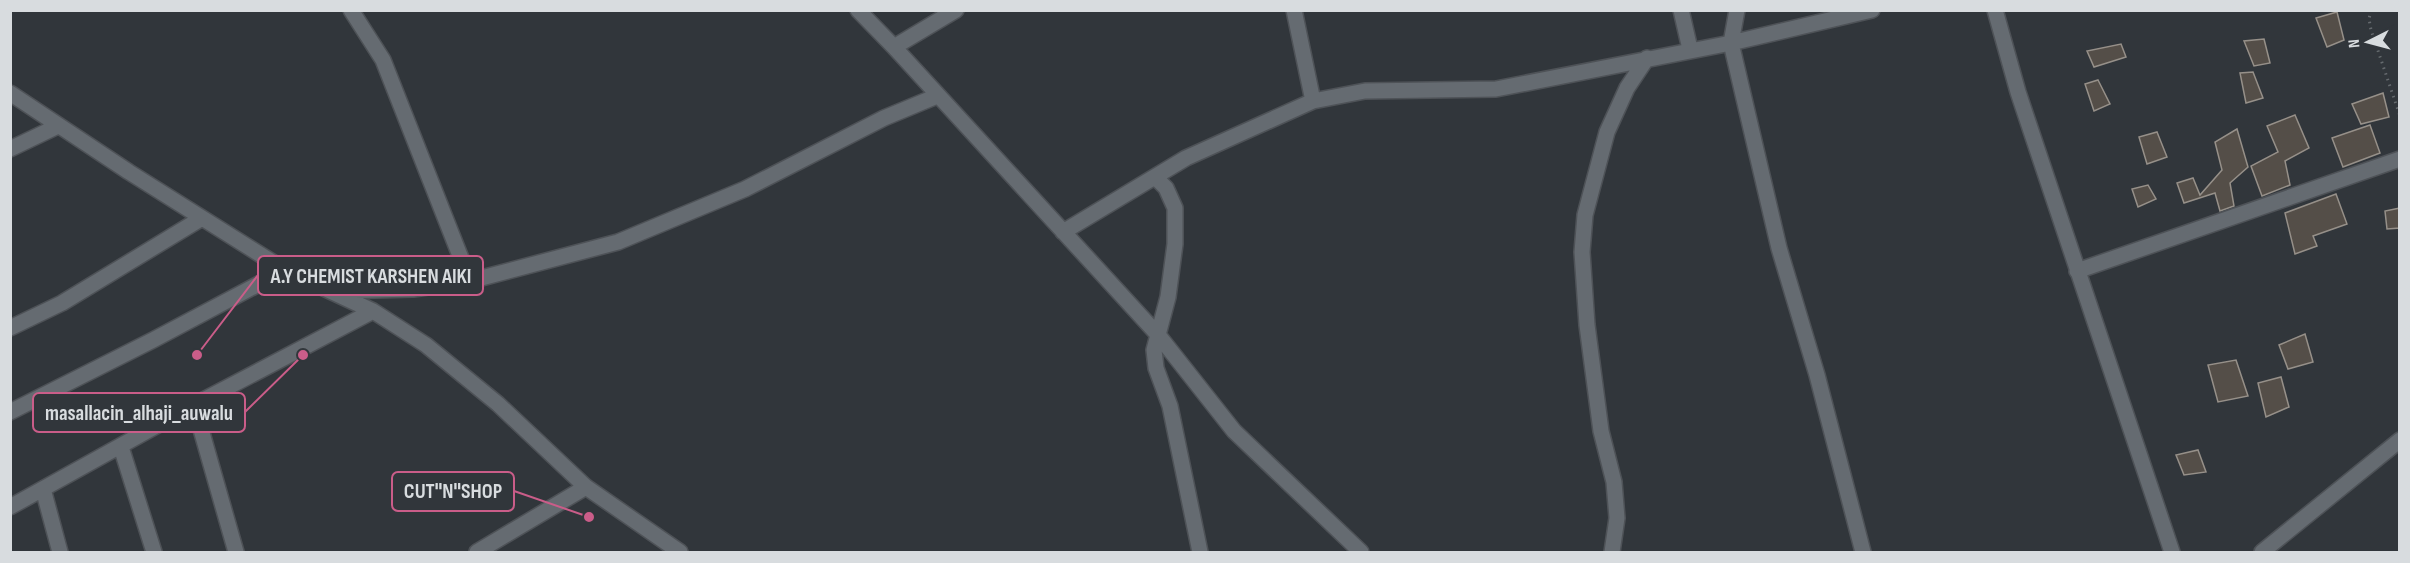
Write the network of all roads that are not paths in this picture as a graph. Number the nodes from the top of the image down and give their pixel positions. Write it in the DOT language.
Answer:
graph roads {
  1 [pos="351,10"];
  2 [pos="858,10"];
  3 [pos="956,10"];
  4 [pos="1294,10"];
  5 [pos="1681,10"];
  6 [pos="1737,10"];
  7 [pos="1995,10"];
  8 [pos="1865,11"];
  9 [pos="1731,43"];
  10 [pos="894,47"];
  11 [pos="1690,49"];
  12 [pos="1647,58"];
  13 [pos="10,93"];
  14 [pos="937,96"];
  15 [pos="1313,101"];
  16 [pos="58,126"];
  17 [pos="10,149"];
  18 [pos="2400,159"];
  19 [pos="1155,177"];
  20 [pos="202,218"];
  21 [pos="1064,232"];
  22 [pos="285,270"];
  23 [pos="2077,270"];
  24 [pos="471,281"];
  25 [pos="332,291"];
  26 [pos="373,311"];
  27 [pos="10,328"];
  28 [pos="1159,336"];
  29 [pos="194,405"];
  30 [pos="10,412"];
  31 [pos="2400,440"];
  32 [pos="121,447"];
  33 [pos="586,487"];
  34 [pos="44,489"];
  35 [pos="10,507"];
  36 [pos="60,552"];
  37 [pos="154,552"];
  38 [pos="236,552"];
  39 [pos="477,552"];
  40 [pos="680,552"];
  41 [pos="1200,552"];
  42 [pos="1361,552"];
  43 [pos="1612,552"];
  44 [pos="1863,552"];
  45 [pos="2172,552"];
  46 [pos="2262,552"];
  1 -- 24 [label="street"];
  2 -- 10 [label="street"];
  3 -- 10 [label="street"];
  4 -- 15 [label="street"];
  5 -- 11 [label="street"];
  6 -- 9 [label="street"];
  7 -- 23 [label="street"];
  8 -- 9 [label="street"];
  9 -- 11 [label="street"];
  9 -- 44 [label="street"];
  10 -- 14 [label="street"];
  11 -- 12 [label="street"];
  12 -- 15 [label="street"];
  12 -- 43 [label="street"];
  13 -- 16 [label="street"];
  14 -- 21 [label="street"];
  14 -- 24 [label="street"];
  15 -- 19 [label="street"];
  16 -- 17 [label="street"];
  16 -- 20 [label="street"];
  18 -- 23 [label="street"];
  19 -- 21 [label="street"];
  19 -- 28 [label="street"];
  20 -- 22 [label="street"];
  20 -- 27 [label="street"];
  21 -- 28 [label="street"];
  22 -- 25 [label="street"];
  22 -- 30 [label="street"];
  23 -- 45 [label="street"];
  24 -- 25 [label="street"];
  25 -- 26 [label="street"];
  26 -- 29 [label="street"];
  26 -- 33 [label="street"];
  28 -- 41 [label="street"];
  28 -- 42 [label="street"];
  29 -- 32 [label="street"];
  29 -- 38 [label="street"];
  31 -- 46 [label="street"];
  32 -- 34 [label="street"];
  32 -- 37 [label="street"];
  33 -- 39 [label="street"];
  33 -- 40 [label="street"];
  34 -- 35 [label="street"];
  34 -- 36 [label="street"];
}
